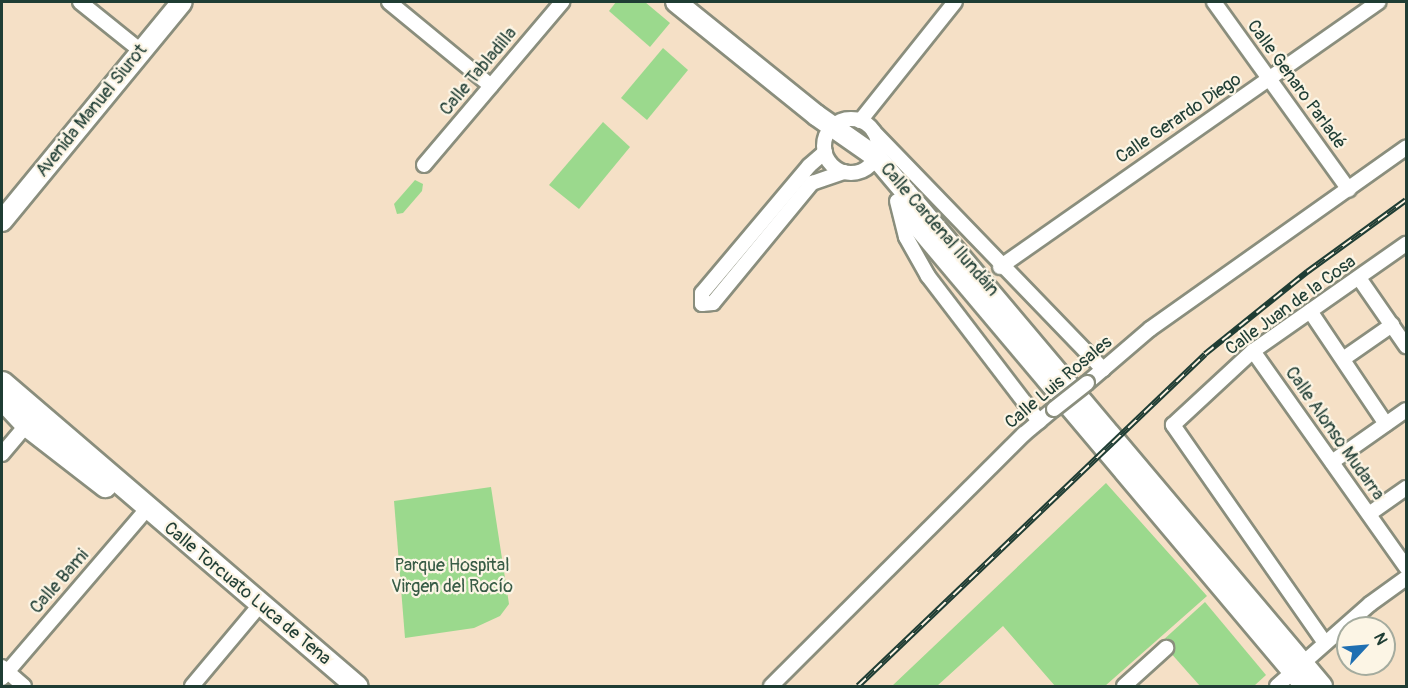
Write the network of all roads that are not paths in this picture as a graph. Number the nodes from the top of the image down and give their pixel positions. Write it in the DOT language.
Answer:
graph roads {
  1 [pos="80,2"];
  2 [pos="182,2"];
  3 [pos="388,2"];
  4 [pos="562,2"];
  5 [pos="676,2"];
  6 [pos="955,2"];
  7 [pos="1215,2"];
  8 [pos="1378,2"];
  9 [pos="141,51"];
  10 [pos="1269,79"];
  11 [pos="491,86"];
  12 [pos="860,121"];
  13 [pos="874,132"];
  14 [pos="829,137"];
  15 [pos="1407,148"];
  16 [pos="872,162"];
  17 [pos="424,165"];
  18 [pos="844,172"];
  19 [pos="1349,190"];
  20 [pos="897,201"];
  21 [pos="2,221"];
  22 [pos="1407,244"];
  23 [pos="1000,267"];
  24 [pos="1359,278"];
  25 [pos="1310,311"];
  26 [pos="1392,325"];
  27 [pos="1407,346"];
  28 [pos="1253,351"];
  29 [pos="1343,359"];
  30 [pos="1044,364"];
  31 [pos="1103,369"];
  32 [pos="2,382"];
  33 [pos="2,399"];
  34 [pos="1407,410"];
  35 [pos="1039,421"];
  36 [pos="1386,424"];
  37 [pos="26,425"];
  38 [pos="2,454"];
  39 [pos="1332,462"];
  40 [pos="1407,488"];
  41 [pos="142,506"];
  42 [pos="1369,514"];
  43 [pos="1407,567"];
  44 [pos="1407,578"];
  45 [pos="260,605"];
  46 [pos="1325,644"];
  47 [pos="1166,648"];
  48 [pos="3,672"];
  49 [pos="1300,674"];
  50 [pos="24,687"];
  51 [pos="192,687"];
  52 [pos="357,687"];
  53 [pos="771,687"];
  54 [pos="1124,687"];
  55 [pos="1277,687"];
  56 [pos="1322,687"];
  1 -- 9 [label="street"];
  2 -- 9 [label="main road, Avenida Manuel Siurot"];
  3 -- 11 [label="street"];
  4 -- 11 [label="street, Calle Tabladilla"];
  5 -- 14 [label="main road, Calle Cardenal Ilundáin"];
  6 -- 12 [label="street"];
  7 -- 10 [label="street, Calle Genaro Parladé"];
  8 -- 10 [label="street, Calle Gerardo Diego"];
  9 -- 21 [label="main road, Avenida Manuel Siurot"];
  10 -- 19 [label="street, Calle Genaro Parladé"];
  10 -- 23 [label="street, Calle Gerardo Diego"];
  11 -- 17 [label="street, Calle Tabladilla"];
  12 -- 13 [label="street, Calle Cardenal Ilundáin"];
  12 -- 14 [label="street"];
  13 -- 16 [label="street"];
  13 -- 23 [label="street, Calle Cardenal Ilundáin"];
  14 -- 16 [label="main road, Calle Cardenal Ilundáin"];
  14 -- 18 [label="street"];
  14 -- 18 [label="street"];
  15 -- 19 [label="street, Calle Luis Rosales"];
  16 -- 18 [label="street"];
  16 -- 20 [label="main road, Calle Cardenal Ilundáin"];
  16 -- 30 [label="main road, Calle Cardenal Ilundáin"];
  19 -- 31 [label="street, Calle Luis Rosales"];
  20 -- 30 [label="main road, Calle Cardenal Ilundáin"];
  20 -- 35 [label="street, Calle Cardenal Ilundáin"];
  22 -- 24 [label="street, Calle Juan de la Cosa"];
  23 -- 31 [label="street, Calle Cardenal Ilundáin"];
  24 -- 25 [label="street, Calle Juan de la Cosa"];
  24 -- 26 [label="street"];
  25 -- 28 [label="street, Calle Juan de la Cosa"];
  25 -- 29 [label="street"];
  26 -- 27 [label="street"];
  26 -- 29 [label="street"];
  28 -- 39 [label="street, Calle Alonso Mudarra"];
  28 -- 46 [label="street, Calle Juan de la Cosa"];
  29 -- 36 [label="street"];
  30 -- 49 [label="main road"];
  31 -- 35 [label="street, Calle Luis Rosales, bridge"];
  32 -- 41 [label="main road, Calle Torcuato Luca de Tena"];
  33 -- 37 [label="main road, Calle Torcuato Luca de Tena"];
  34 -- 36 [label="street"];
  35 -- 53 [label="street, Calle Luis Rosales"];
  36 -- 39 [label="street"];
  37 -- 38 [label="street"];
  37 -- 41 [label="main road, Calle Torcuato Luca de Tena"];
  39 -- 42 [label="street, Calle Alonso Mudarra"];
  40 -- 42 [label="street"];
  41 -- 45 [label="main road, Calle Torcuato Luca de Tena"];
  41 -- 48 [label="street, Calle Bami"];
  42 -- 43 [label="street, Calle Alonso Mudarra"];
  44 -- 46 [label="street"];
  45 -- 51 [label="street"];
  45 -- 52 [label="main road, Calle Torcuato Luca de Tena"];
  46 -- 49 [label="street"];
  47 -- 54 [label="street"];
  48 -- 50 [label="street"];
  49 -- 55 [label="street"];
  49 -- 56 [label="main road"];
}
